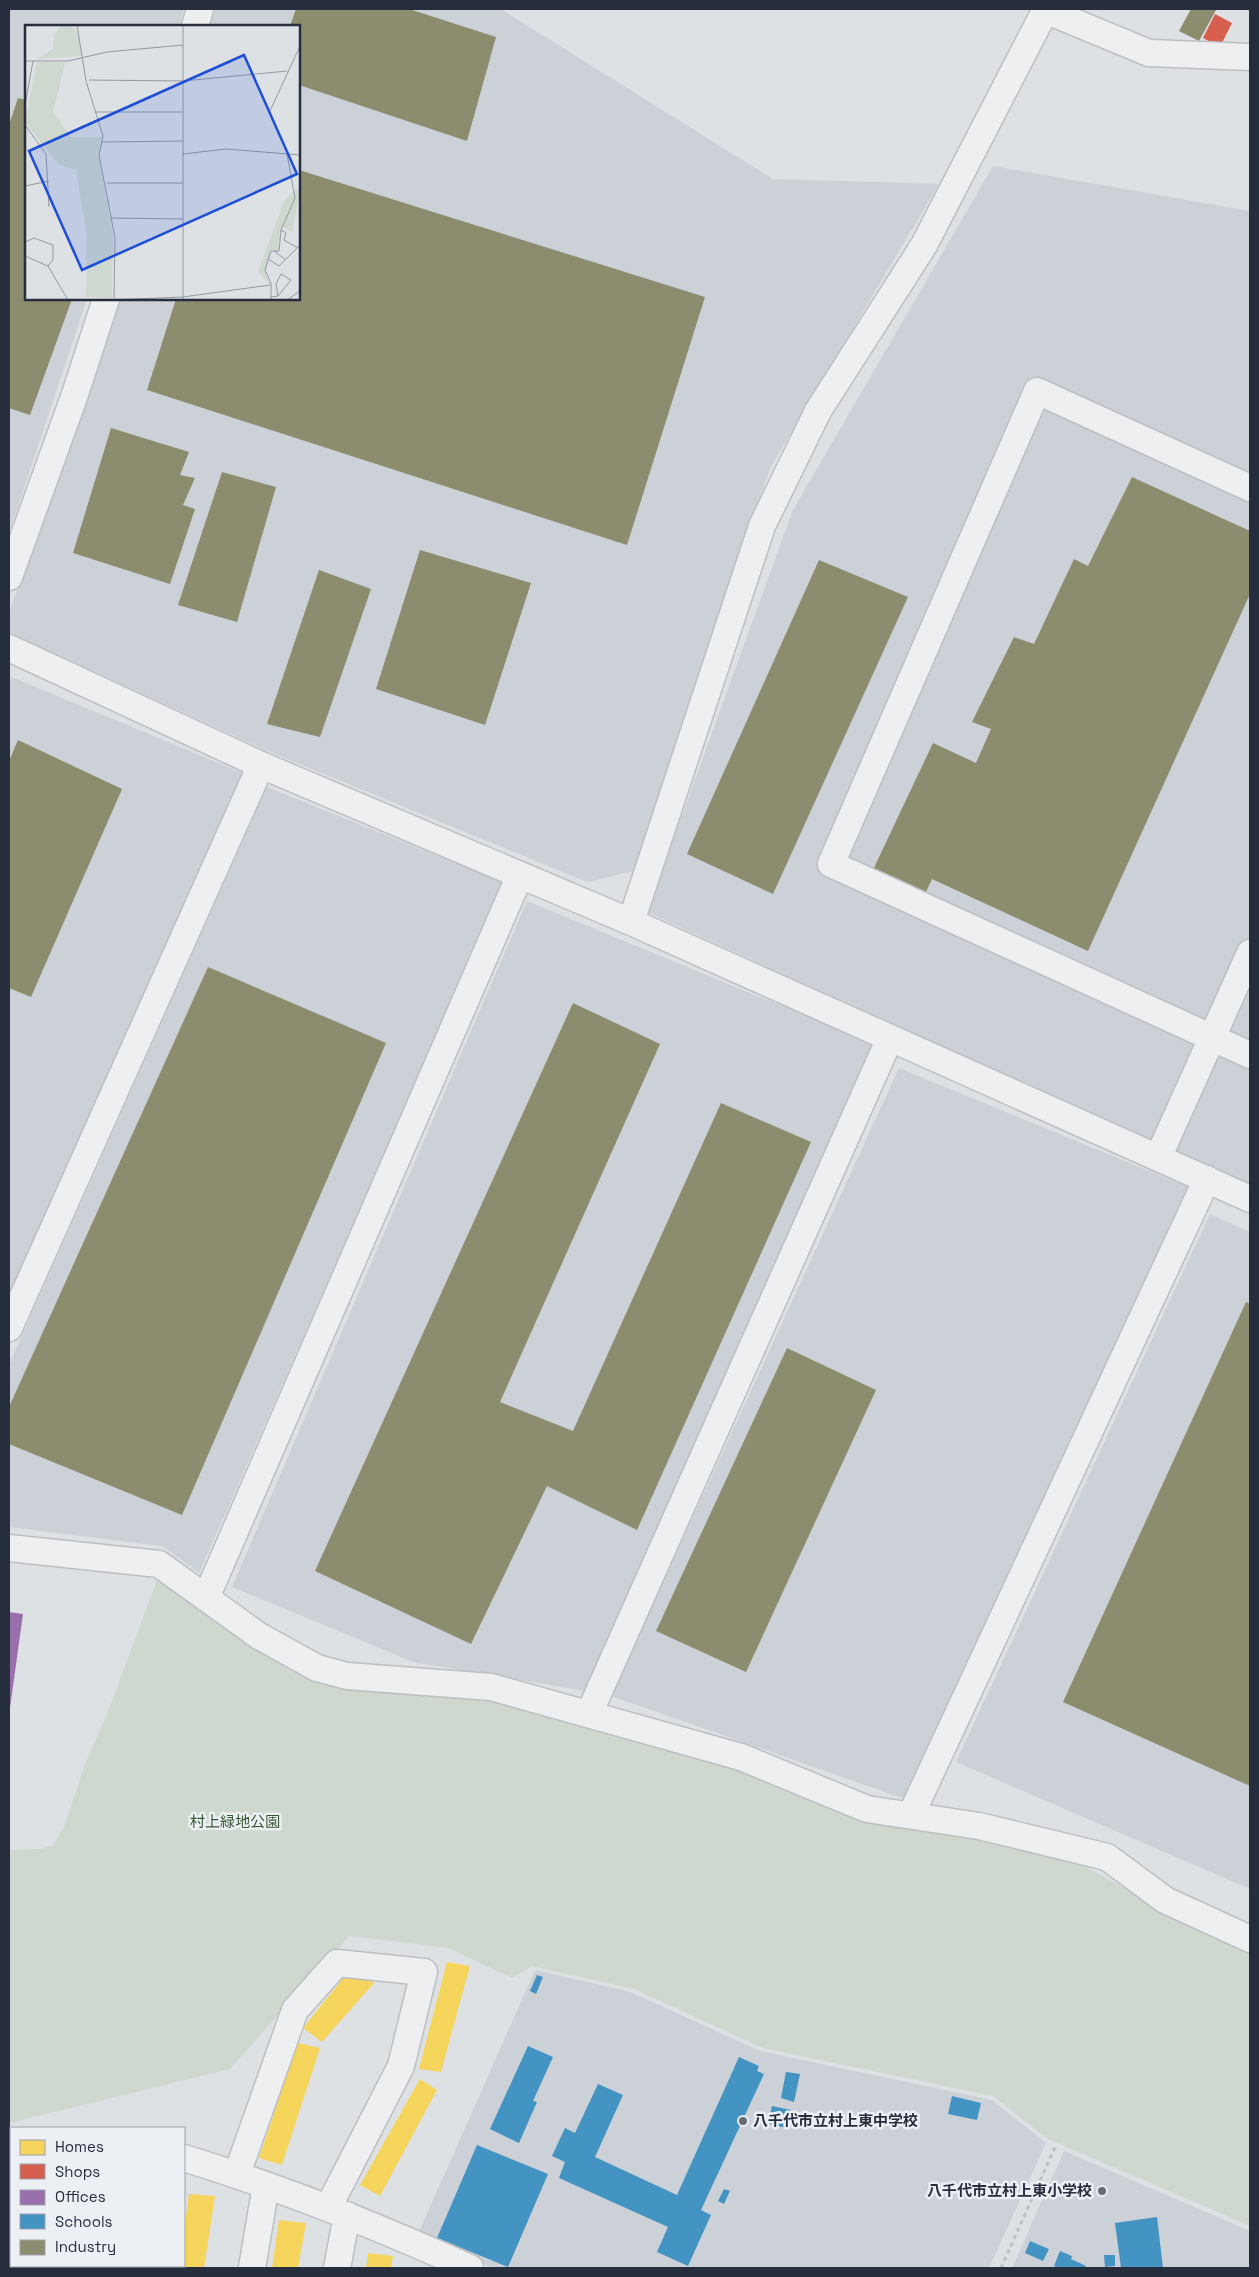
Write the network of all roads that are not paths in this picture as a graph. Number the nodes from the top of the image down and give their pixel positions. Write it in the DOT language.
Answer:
graph roads {
  1 [pos="200,9"];
  2 [pos="1045,9"];
  3 [pos="195,25"];
  4 [pos="1250,57"];
  5 [pos="106,300"];
  6 [pos="1250,488"];
  7 [pos="9,577"];
  8 [pos="9,648"];
  9 [pos="261,765"];
  10 [pos="520,875"];
  11 [pos="630,922"];
  12 [pos="1250,953"];
  13 [pos="890,1038"];
  14 [pos="1212,1038"];
  15 [pos="1250,1055"];
  16 [pos="1158,1158"];
  17 [pos="1208,1179"];
  18 [pos="1250,1199"];
  19 [pos="9,1328"];
  20 [pos="9,1548"];
  21 [pos="206,1598"];
  22 [pos="589,1714"];
  23 [pos="911,1814"];
  24 [pos="1250,1939"];
  25 [pos="185,2158"];
  26 [pos="237,2174"];
  27 [pos="266,2185"];
  28 [pos="337,2211"];
  29 [pos="252,2268"];
  30 [pos="337,2268"];
  31 [pos="470,2268"];
  1 -- 3 [label="street"];
  2 -- 4 [label="street"];
  2 -- 11 [label="street"];
  5 -- 7 [label="street"];
  6 -- 14 [label="street"];
  8 -- 9 [label="street"];
  9 -- 10 [label="street"];
  9 -- 19 [label="street"];
  10 -- 11 [label="street"];
  10 -- 21 [label="street"];
  11 -- 13 [label="street"];
  12 -- 14 [label="street"];
  13 -- 16 [label="street"];
  13 -- 22 [label="street"];
  14 -- 15 [label="street"];
  14 -- 16 [label="street"];
  16 -- 17 [label="street"];
  17 -- 18 [label="street"];
  17 -- 23 [label="street"];
  20 -- 21 [label="street"];
  21 -- 22 [label="street"];
  22 -- 23 [label="street"];
  23 -- 24 [label="street"];
  25 -- 26 [label="street"];
  26 -- 27 [label="street"];
  26 -- 28 [label="street"];
  27 -- 28 [label="street"];
  27 -- 29 [label="street"];
  28 -- 30 [label="street"];
  28 -- 31 [label="street"];
}
